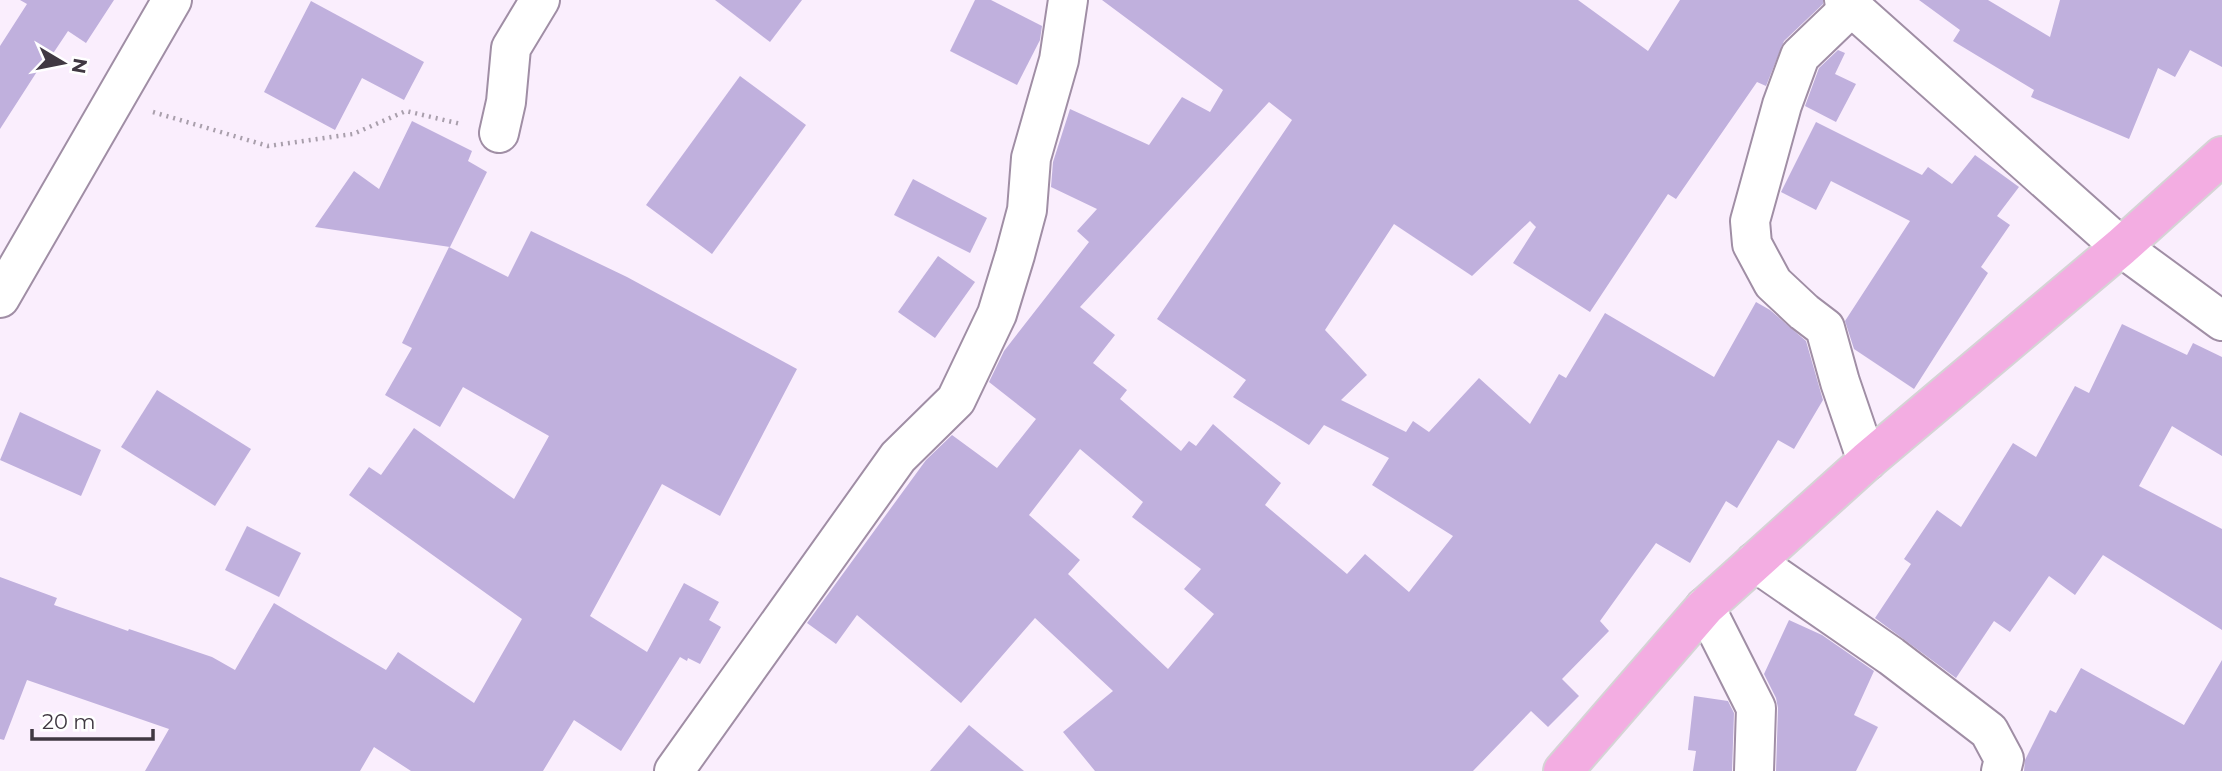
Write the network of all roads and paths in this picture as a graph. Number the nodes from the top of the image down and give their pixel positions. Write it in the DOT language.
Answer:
graph roads {
  1 [pos="172,0"];
  2 [pos="540,0"];
  3 [pos="1068,0"];
  4 [pos="1847,3"];
  5 [pos="115,100"];
  6 [pos="499,133"];
  7 [pos="2222,156"];
  8 [pos="2121,247"];
  9 [pos="0,298"];
  10 [pos="2222,321"];
  11 [pos="1867,461"];
  12 [pos="1755,562"];
  13 [pos="1705,607"];
  14 [pos="674,771"];
  15 [pos="1563,771"];
  16 [pos="1754,771"];
  17 [pos="2001,771"];
  1 -- 5 [label="street"];
  2 -- 6 [label="street"];
  3 -- 14 [label="street"];
  4 -- 8 [label="street"];
  4 -- 11 [label="street"];
  5 -- 6 [label="path"];
  5 -- 9 [label="street"];
  7 -- 8 [label="main road"];
  8 -- 10 [label="street"];
  8 -- 11 [label="main road"];
  11 -- 12 [label="main road"];
  12 -- 13 [label="main road"];
  12 -- 17 [label="street"];
  13 -- 15 [label="main road"];
  13 -- 16 [label="street"];
}
